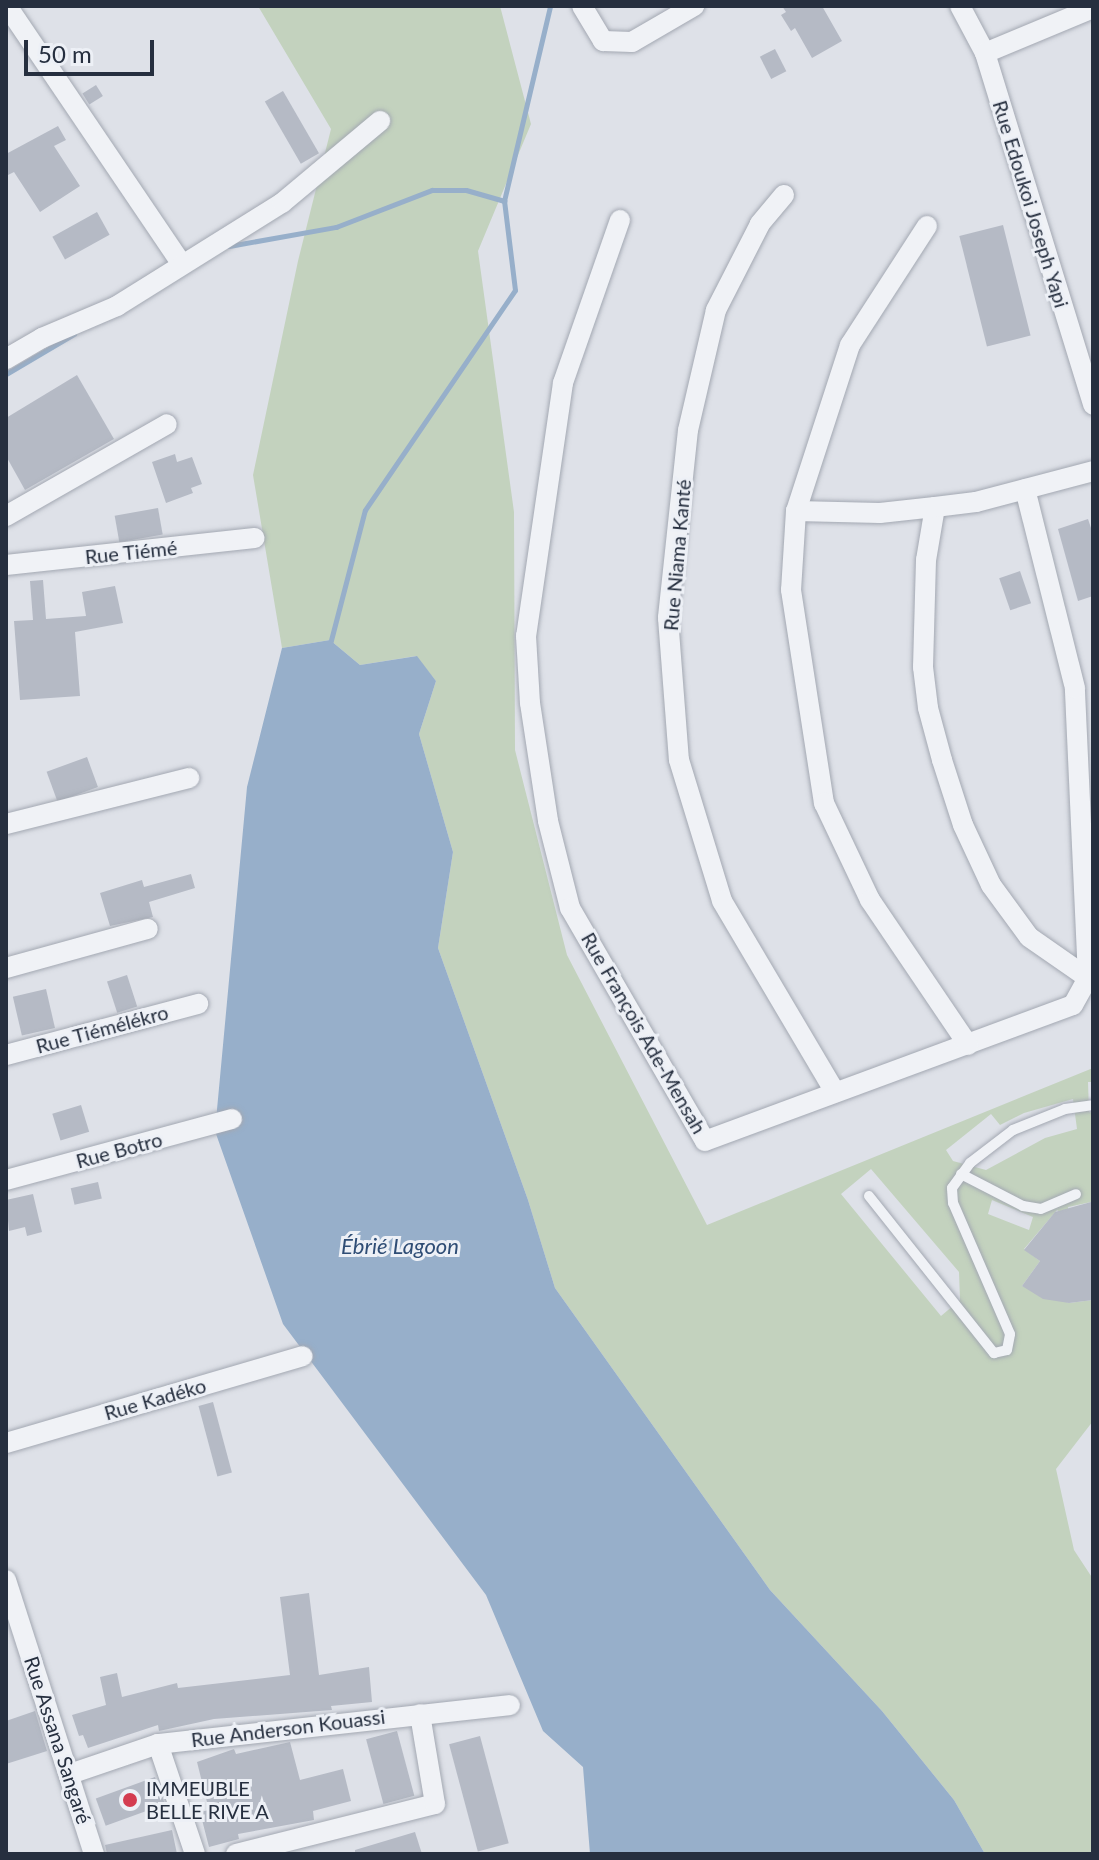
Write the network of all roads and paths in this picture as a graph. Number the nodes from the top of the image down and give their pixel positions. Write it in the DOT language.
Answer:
graph roads {
  1 [pos="7,6"];
  2 [pos="582,6"];
  3 [pos="694,6"];
  4 [pos="960,6"];
  5 [pos="1093,8"];
  6 [pos="985,53"];
  7 [pos="380,121"];
  8 [pos="784,195"];
  9 [pos="620,220"];
  10 [pos="927,226"];
  11 [pos="182,264"];
  12 [pos="6,359"];
  13 [pos="1093,405"];
  14 [pos="167,424"];
  15 [pos="1093,471"];
  16 [pos="1025,489"];
  17 [pos="935,507"];
  18 [pos="796,511"];
  19 [pos="6,516"];
  20 [pos="255,538"];
  21 [pos="6,565"];
  22 [pos="189,778"];
  23 [pos="6,824"];
  24 [pos="148,929"];
  25 [pos="6,968"];
  26 [pos="1088,978"];
  27 [pos="198,1004"];
  28 [pos="968,1045"];
  29 [pos="6,1055"];
  30 [pos="835,1092"];
  31 [pos="1093,1105"];
  32 [pos="232,1119"];
  33 [pos="961,1174"];
  34 [pos="6,1180"];
  35 [pos="1076,1194"];
  36 [pos="869,1196"];
  37 [pos="303,1356"];
  38 [pos="6,1443"];
  39 [pos="6,1580"];
  40 [pos="510,1705"];
  41 [pos="420,1714"];
  42 [pos="158,1744"];
  43 [pos="70,1774"];
  44 [pos="94,1854"];
  45 [pos="195,1854"];
  46 [pos="236,1854"];
  1 -- 11 [label="street"];
  2 -- 3 [label="street"];
  4 -- 6 [label="street, Rue Edoukoi Joseph Yapi"];
  5 -- 6 [label="street"];
  6 -- 13 [label="street, Rue Edoukoi Joseph Yapi"];
  7 -- 11 [label="street"];
  8 -- 30 [label="street, Rue Niama Kanté"];
  9 -- 30 [label="street, Rue François Ade-Mensah"];
  10 -- 18 [label="street"];
  11 -- 12 [label="street"];
  14 -- 19 [label="street"];
  15 -- 16 [label="street"];
  16 -- 17 [label="street"];
  16 -- 26 [label="street"];
  17 -- 18 [label="street"];
  17 -- 26 [label="street"];
  18 -- 28 [label="street"];
  20 -- 21 [label="street, Rue Tiémé"];
  22 -- 23 [label="street"];
  24 -- 25 [label="street"];
  26 -- 28 [label="street, Rue François Ade-Mensah"];
  27 -- 29 [label="street, Rue Tiémélékro"];
  28 -- 30 [label="street, Rue François Ade-Mensah"];
  31 -- 33 [label="lane"];
  32 -- 34 [label="street, Rue Botro"];
  33 -- 35 [label="lane"];
  33 -- 36 [label="lane"];
  37 -- 38 [label="street, Rue Kadéko"];
  39 -- 43 [label="street, Rue Assana Sangaré"];
  40 -- 41 [label="street, Rue Anderson Kouassi"];
  41 -- 42 [label="street, Rue Anderson Kouassi"];
  41 -- 46 [label="street"];
  42 -- 43 [label="street, Rue Anderson Kouassi"];
  42 -- 45 [label="street"];
  43 -- 44 [label="street, Rue Assana Sangaré"];
}
